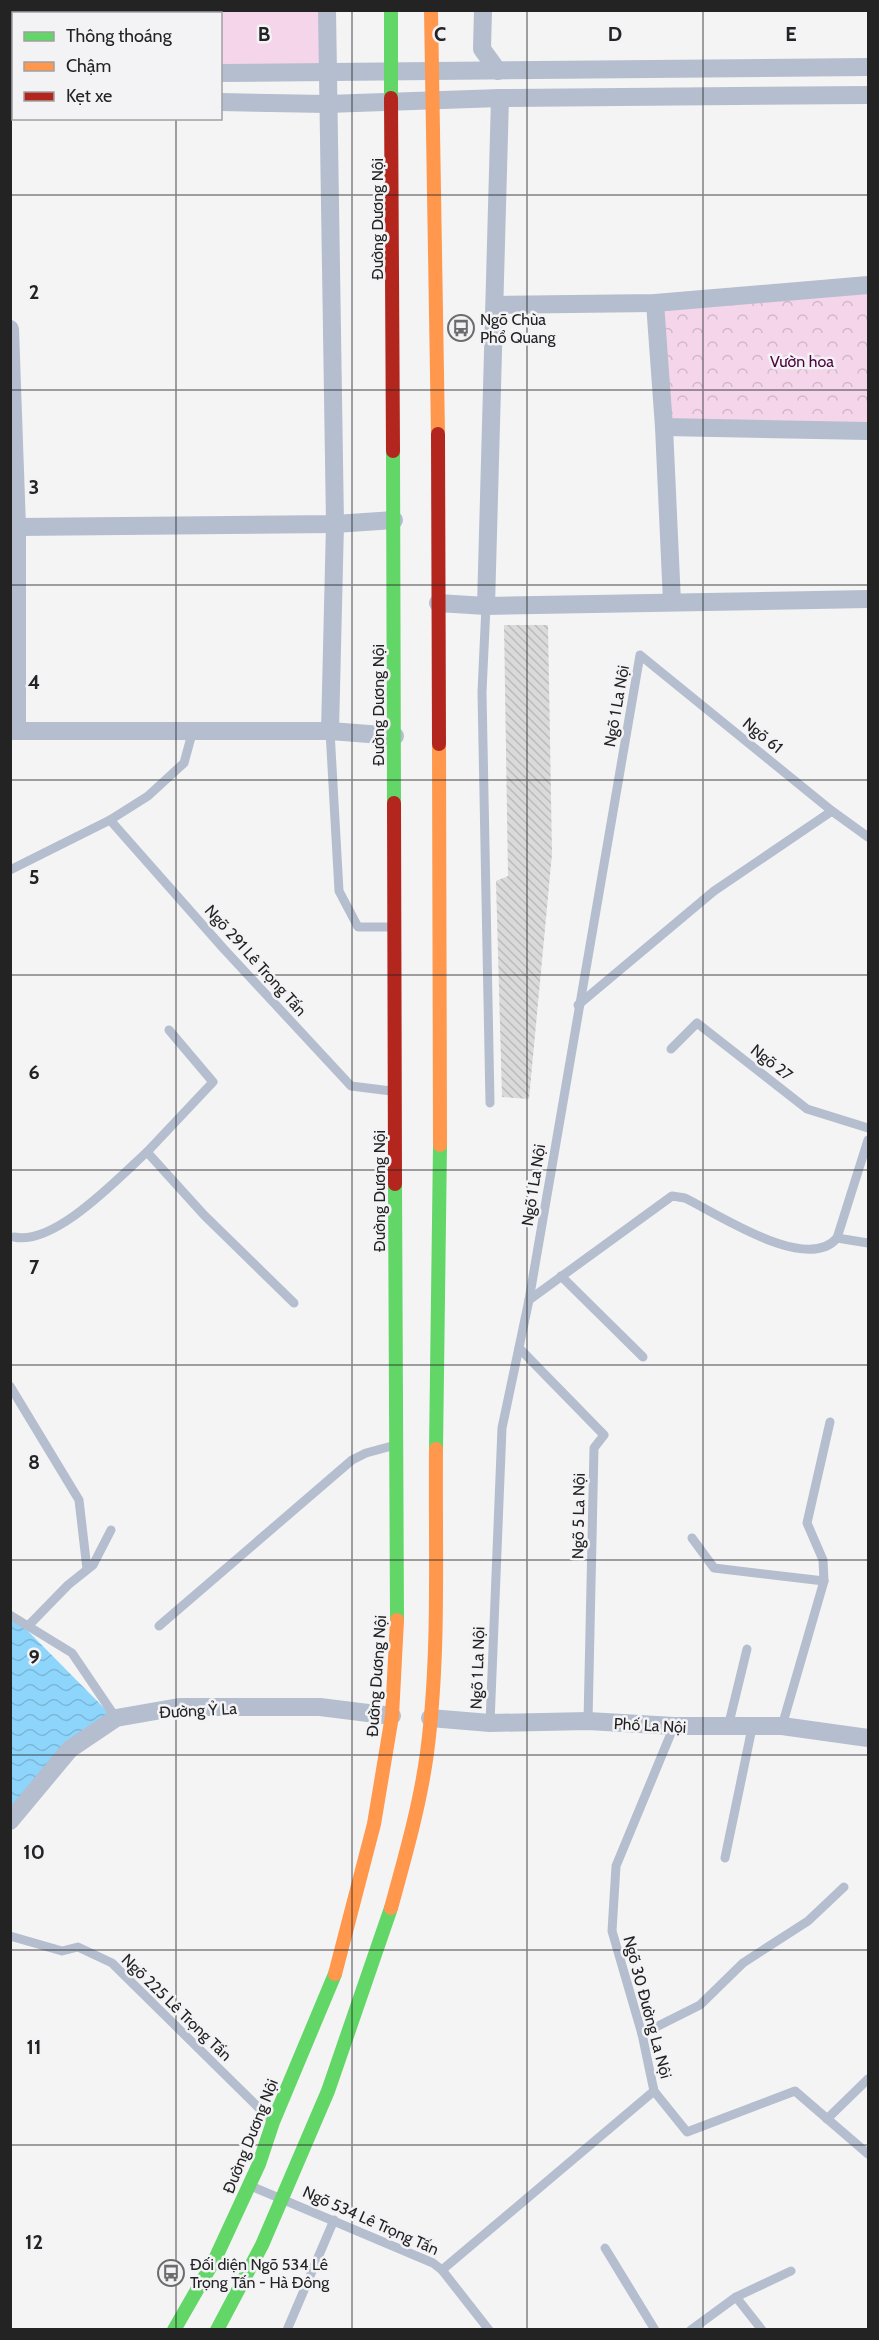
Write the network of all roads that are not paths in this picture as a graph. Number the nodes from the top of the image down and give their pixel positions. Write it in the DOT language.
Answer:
graph roads {
  1 [pos="327,10"];
  2 [pos="391,10"];
  3 [pos="431,10"];
  4 [pos="483,10"];
  5 [pos="10,18"];
  6 [pos="868,67"];
  7 [pos="327,71"];
  8 [pos="498,71"];
  9 [pos="432,72"];
  10 [pos="222,73"];
  11 [pos="393,73"];
  12 [pos="12,77"];
  13 [pos="10,82"];
  14 [pos="868,95"];
  15 [pos="500,98"];
  16 [pos="432,100"];
  17 [pos="393,101"];
  18 [pos="222,102"];
  19 [pos="327,104"];
  20 [pos="868,285"];
  21 [pos="655,303"];
  22 [pos="495,305"];
  23 [pos="10,329"];
  24 [pos="664,427"];
  25 [pos="868,432"];
  26 [pos="394,520"];
  27 [pos="335,524"];
  28 [pos="17,527"];
  29 [pos="868,599"];
  30 [pos="438,603"];
  31 [pos="672,603"];
  32 [pos="486,606"];
  33 [pos="640,655"];
  34 [pos="14,730"];
  35 [pos="193,730"];
  36 [pos="330,730"];
  37 [pos="395,736"];
  38 [pos="832,811"];
  39 [pos="110,820"];
  40 [pos="868,837"];
  41 [pos="10,870"];
  42 [pos="395,927"];
  43 [pos="578,1005"];
  44 [pos="169,1030"];
  45 [pos="671,1049"];
  46 [pos="396,1091"];
  47 [pos="490,1103"];
  48 [pos="868,1128"];
  49 [pos="868,1140"];
  50 [pos="147,1152"];
  51 [pos="12,1235"];
  52 [pos="837,1238"];
  53 [pos="868,1243"];
  54 [pos="561,1276"];
  55 [pos="529,1300"];
  56 [pos="294,1303"];
  57 [pos="519,1348"];
  58 [pos="643,1357"];
  59 [pos="10,1386"];
  60 [pos="830,1422"];
  61 [pos="396,1445"];
  62 [pos="111,1530"];
  63 [pos="692,1538"];
  64 [pos="87,1569"];
  65 [pos="824,1581"];
  66 [pos="10,1615"];
  67 [pos="28,1626"];
  68 [pos="159,1626"];
  69 [pos="747,1649"];
  70 [pos="402,1716"];
  71 [pos="116,1718"];
  72 [pos="430,1718"];
  73 [pos="588,1721"];
  74 [pos="490,1723"];
  75 [pos="674,1726"];
  76 [pos="782,1726"];
  77 [pos="728,1727"];
  78 [pos="752,1728"];
  79 [pos="868,1738"];
  80 [pos="10,1821"];
  81 [pos="725,1858"];
  82 [pos="844,1887"];
  83 [pos="10,1936"];
  84 [pos="642,2034"];
  85 [pos="868,2079"];
  86 [pos="654,2091"];
  87 [pos="827,2119"];
  88 [pos="273,2122"];
  89 [pos="868,2154"];
  90 [pos="249,2185"];
  91 [pos="282,2198"];
  92 [pos="334,2220"];
  93 [pos="605,2248"];
  94 [pos="442,2270"];
  95 [pos="791,2271"];
  96 [pos="736,2297"];
  97 [pos="174,2330"];
  98 [pos="217,2330"];
  99 [pos="287,2330"];
  100 [pos="489,2330"];
  101 [pos="655,2330"];
  102 [pos="691,2330"];
  103 [pos="762,2330"];
  1 -- 7 [label="street"];
  2 -- 11 [label="main road, Đường Dương Nội"];
  3 -- 9 [label="main road"];
  4 -- 8 [label="street"];
  5 -- 12 [label="street"];
  6 -- 8 [label="street"];
  7 -- 10 [label="street"];
  7 -- 11 [label="street"];
  7 -- 19 [label="street"];
  8 -- 9 [label="street"];
  9 -- 11 [label="street"];
  9 -- 16 [label="main road"];
  11 -- 17 [label="main road, Đường Dương Nội"];
  12 -- 13 [label="street"];
  14 -- 15 [label="street"];
  15 -- 16 [label="street"];
  15 -- 22 [label="street"];
  16 -- 17 [label="street"];
  16 -- 30 [label="main road"];
  17 -- 19 [label="street"];
  17 -- 26 [label="main road, Đường Dương Nội"];
  18 -- 19 [label="street"];
  19 -- 27 [label="street"];
  20 -- 21 [label="street"];
  21 -- 22 [label="street"];
  21 -- 24 [label="street"];
  22 -- 32 [label="street"];
  23 -- 28 [label="street"];
  24 -- 25 [label="street"];
  24 -- 31 [label="street"];
  26 -- 27 [label="street"];
  26 -- 37 [label="main road, Đường Dương Nội"];
  27 -- 28 [label="street"];
  27 -- 36 [label="street"];
  28 -- 34 [label="street"];
  29 -- 31 [label="street"];
  30 -- 32 [label="street"];
  30 -- 72 [label="main road"];
  31 -- 32 [label="street"];
  32 -- 47 [label="lane"];
  33 -- 38 [label="lane, Ngõ 61"];
  33 -- 43 [label="lane, Ngõ 1 La Nội"];
  34 -- 35 [label="street"];
  35 -- 36 [label="street"];
  35 -- 39 [label="lane"];
  36 -- 37 [label="street"];
  36 -- 42 [label="lane"];
  37 -- 42 [label="main road, Đường Dương Nội"];
  38 -- 40 [label="lane, Ngõ 61"];
  38 -- 43 [label="lane"];
  39 -- 41 [label="lane"];
  39 -- 46 [label="lane, Ngõ 291 Lê Trọng Tấn"];
  42 -- 46 [label="main road, Đường Dương Nội"];
  43 -- 55 [label="lane, Ngõ 1 La Nội"];
  44 -- 50 [label="lane"];
  45 -- 48 [label="lane, Ngõ 27"];
  46 -- 61 [label="main road, Đường Dương Nội"];
  49 -- 52 [label="lane"];
  50 -- 51 [label="lane"];
  50 -- 56 [label="lane"];
  52 -- 53 [label="lane"];
  52 -- 54 [label="lane"];
  54 -- 55 [label="lane"];
  54 -- 58 [label="lane"];
  55 -- 57 [label="lane, Ngõ 1 La Nội"];
  57 -- 73 [label="lane, Ngõ 5 La Nội"];
  57 -- 74 [label="lane, Ngõ 1 La Nội"];
  59 -- 64 [label="lane"];
  60 -- 65 [label="lane"];
  61 -- 68 [label="lane"];
  61 -- 70 [label="main road, Đường Dương Nội"];
  62 -- 64 [label="lane"];
  63 -- 65 [label="lane"];
  64 -- 67 [label="lane"];
  65 -- 76 [label="lane"];
  66 -- 67 [label="lane"];
  67 -- 71 [label="lane"];
  69 -- 77 [label="lane"];
  70 -- 71 [label="street, Đường Ỷ La"];
  70 -- 72 [label="main road"];
  70 -- 88 [label="main road, Đường Dương Nội"];
  71 -- 80 [label="street, Đường Ỷ La"];
  72 -- 74 [label="street, Phố La Nội"];
  72 -- 91 [label="main road"];
  73 -- 74 [label="street, Phố La Nội"];
  73 -- 75 [label="street, Phố La Nội"];
  75 -- 77 [label="street, Phố La Nội"];
  75 -- 84 [label="lane, Ngõ 30 Đường La Nội"];
  76 -- 78 [label="street, Phố La Nội"];
  76 -- 79 [label="street, Phố La Nội"];
  77 -- 78 [label="street, Phố La Nội"];
  78 -- 81 [label="lane"];
  82 -- 84 [label="lane"];
  83 -- 88 [label="lane, Ngõ 225 Lê Trọng Tấn"];
  84 -- 86 [label="lane, Ngõ 30 Đường La Nội"];
  85 -- 87 [label="lane"];
  86 -- 87 [label="lane"];
  86 -- 94 [label="lane"];
  87 -- 89 [label="lane"];
  88 -- 90 [label="main road, Đường Dương Nội"];
  90 -- 91 [label="lane, Ngõ 534 Lê Trọng Tấn"];
  90 -- 97 [label="main road, Đường Dương Nội"];
  91 -- 92 [label="lane, Ngõ 534 Lê Trọng Tấn"];
  91 -- 98 [label="main road"];
  92 -- 94 [label="lane, Ngõ 534 Lê Trọng Tấn"];
  92 -- 99 [label="lane"];
  93 -- 101 [label="lane"];
  94 -- 100 [label="lane, Ngõ 534 Lê Trọng Tấn"];
  95 -- 96 [label="lane"];
  96 -- 102 [label="lane"];
  96 -- 103 [label="lane"];
}
